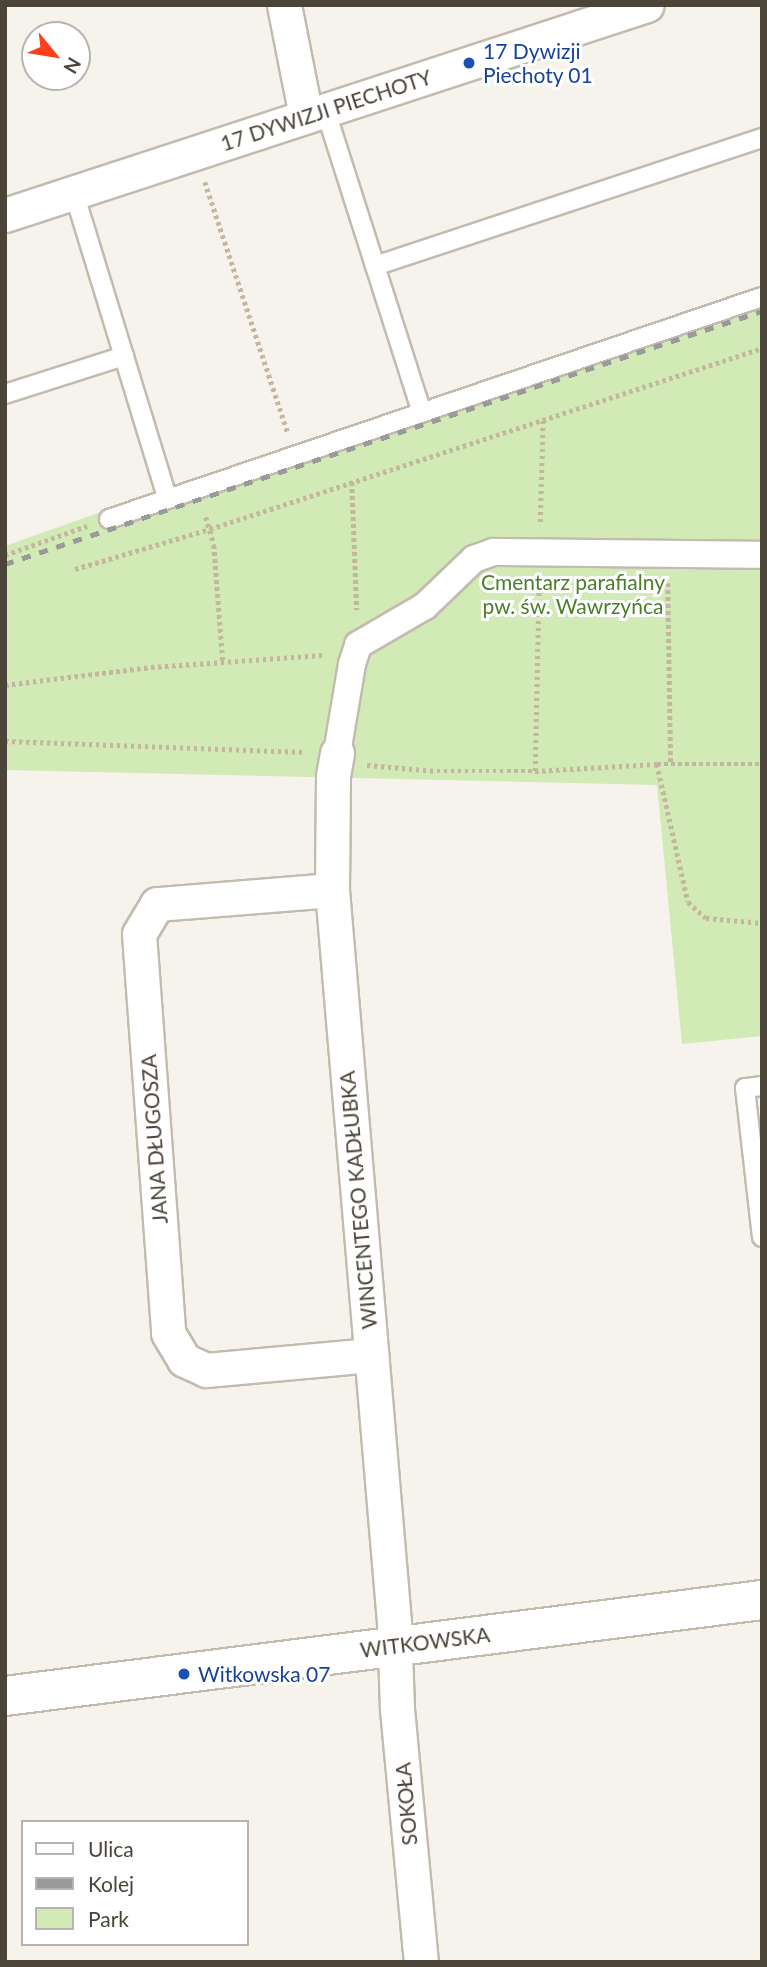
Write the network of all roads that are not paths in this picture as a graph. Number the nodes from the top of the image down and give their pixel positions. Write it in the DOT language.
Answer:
graph roads {
  1 [pos="284,5"];
  2 [pos="647,5"];
  3 [pos="315,112"];
  4 [pos="762,138"];
  5 [pos="74,193"];
  6 [pos="5,215"];
  7 [pos="375,266"];
  8 [pos="762,297"];
  9 [pos="124,356"];
  10 [pos="5,394"];
  11 [pos="421,410"];
  12 [pos="167,498"];
  13 [pos="108,519"];
  14 [pos="762,555"];
  15 [pos="336,758"];
  16 [pos="332,890"];
  17 [pos="762,1086"];
  18 [pos="762,1237"];
  19 [pos="371,1355"];
  20 [pos="762,1600"];
  21 [pos="396,1646"];
  22 [pos="5,1696"];
  23 [pos="421,1962"];
  1 -- 3 [label="street"];
  2 -- 3 [label="street, 17 DYWIZJI PIECHOTY"];
  3 -- 5 [label="street, 17 DYWIZJI PIECHOTY"];
  3 -- 7 [label="lane"];
  4 -- 7 [label="lane"];
  5 -- 6 [label="street, 17 DYWIZJI PIECHOTY"];
  5 -- 9 [label="lane"];
  7 -- 11 [label="lane"];
  8 -- 11 [label="lane"];
  9 -- 10 [label="lane"];
  9 -- 12 [label="lane"];
  11 -- 12 [label="lane"];
  12 -- 13 [label="lane"];
  14 -- 15 [label="street"];
  15 -- 16 [label="street, WINCENTEGO KADŁUBKA"];
  16 -- 19 [label="street, WINCENTEGO KADŁUBKA"];
  16 -- 19 [label="street, JANA DŁUGOSZA"];
  17 -- 18 [label="lane"];
  19 -- 21 [label="street, WINCENTEGO KADŁUBKA"];
  20 -- 21 [label="street, WITKOWSKA"];
  21 -- 22 [label="street, WITKOWSKA"];
  21 -- 23 [label="street, SOKOŁA"];
}
